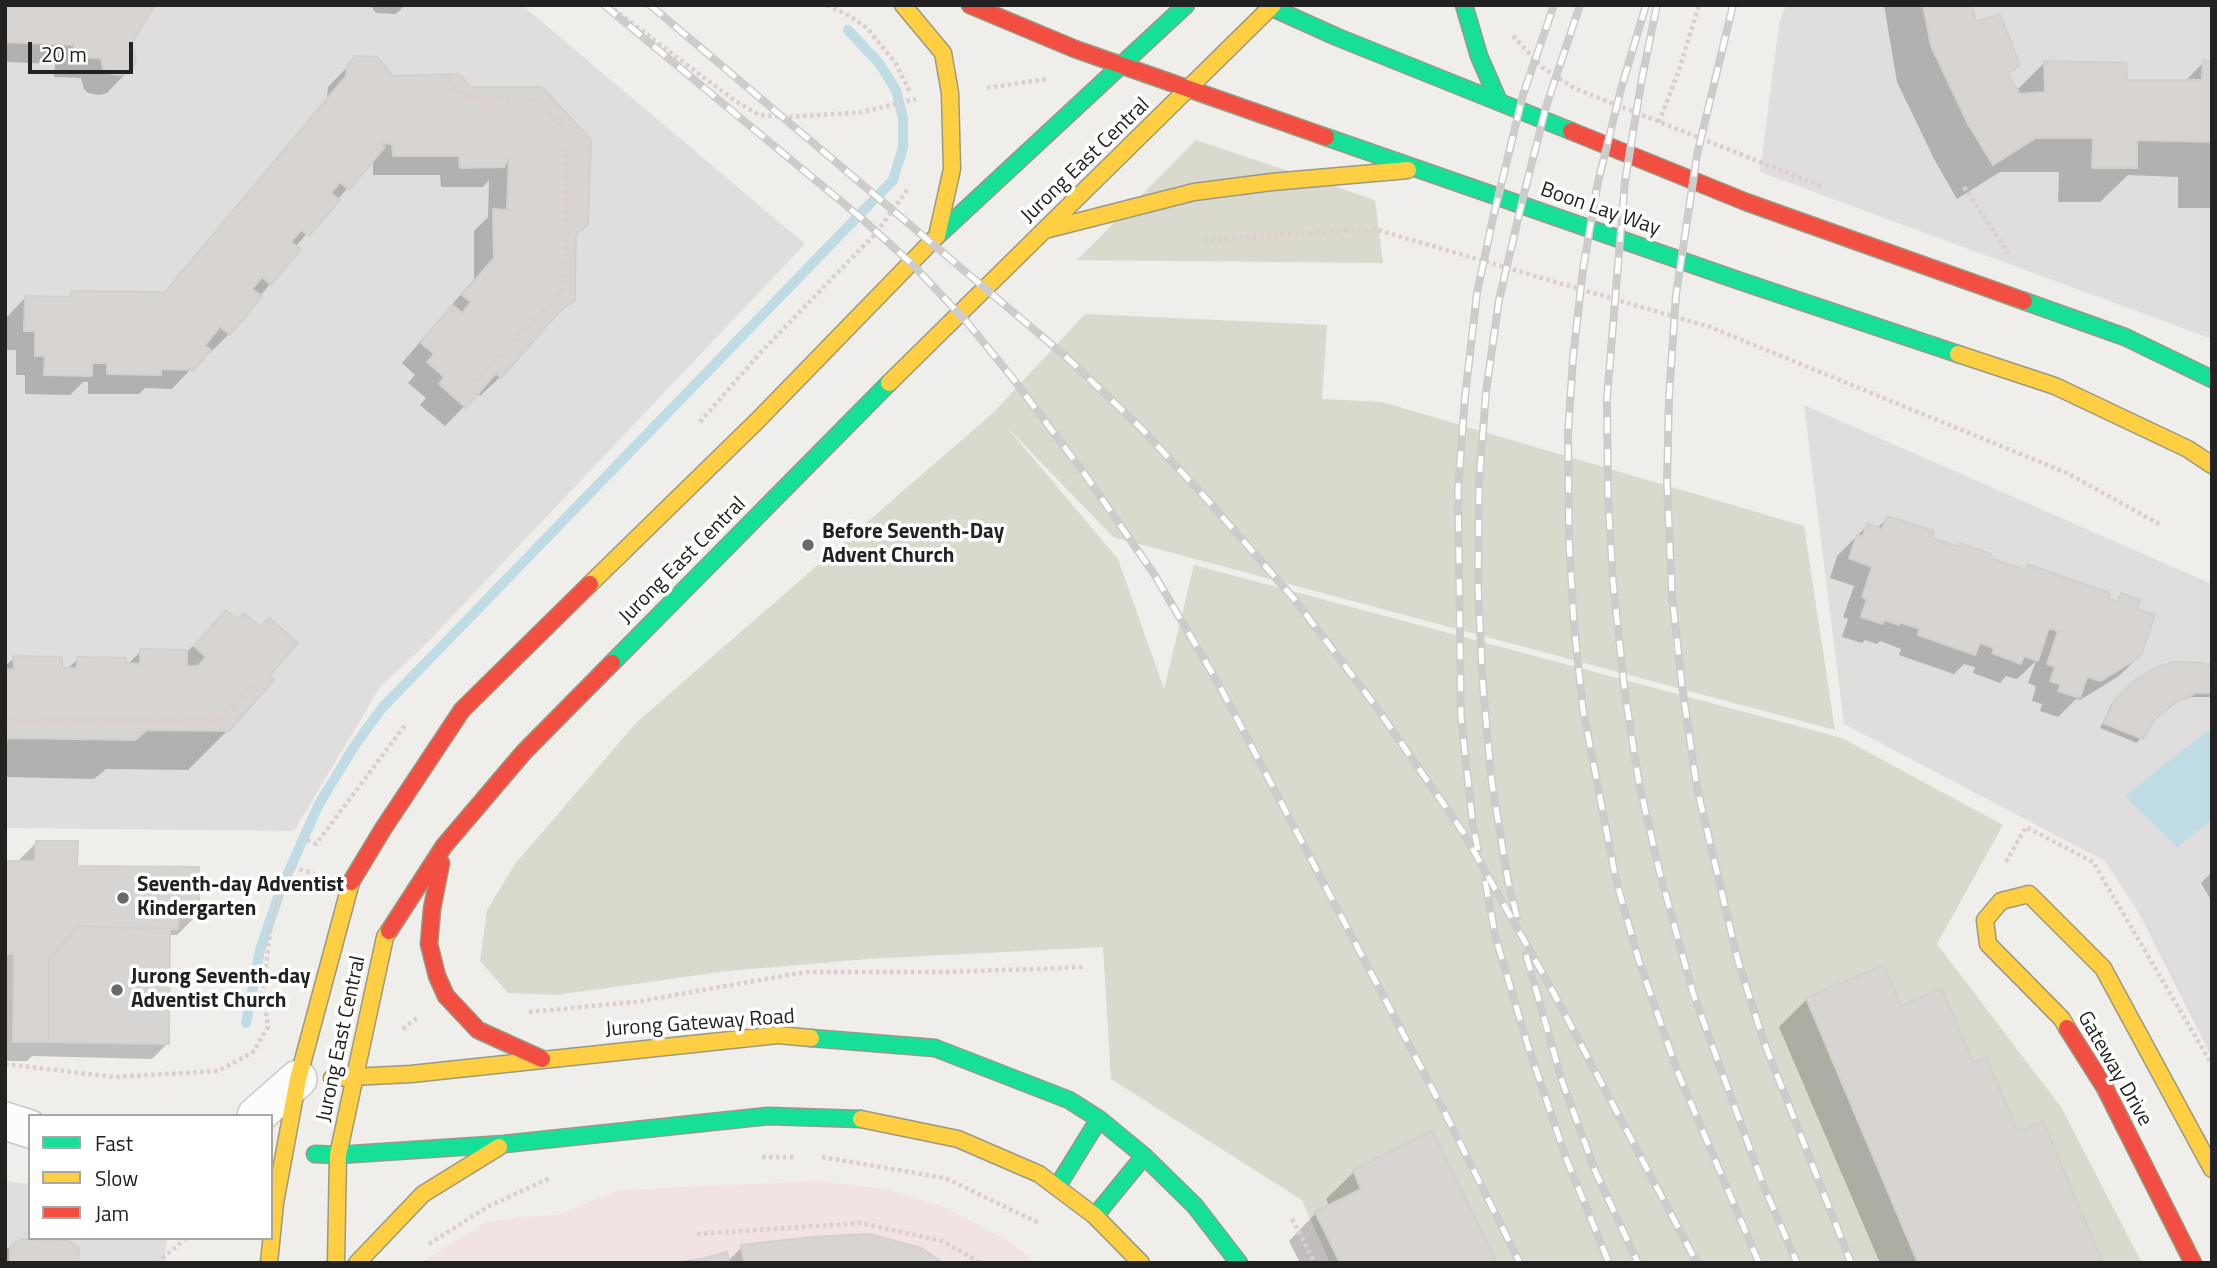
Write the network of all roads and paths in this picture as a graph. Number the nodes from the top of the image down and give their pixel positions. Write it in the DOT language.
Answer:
graph roads {
  1 [pos="608,5"];
  2 [pos="827,5"];
  3 [pos="903,5"];
  4 [pos="970,5"];
  5 [pos="1186,5"];
  6 [pos="1464,5"];
  7 [pos="1699,5"];
  8 [pos="1270,6"];
  9 [pos="1510,33"];
  10 [pos="1121,65"];
  11 [pos="449,75"];
  12 [pos="1189,89"];
  13 [pos="904,102"];
  14 [pos="1499,102"];
  15 [pos="914,112"];
  16 [pos="1659,122"];
  17 [pos="1420,169"];
  18 [pos="911,185"];
  19 [pos="1964,187"];
  20 [pos="1832,190"];
  21 [pos="1045,230"];
  22 [pos="937,236"];
  23 [pos="1204,240"];
  24 [pos="1999,253"];
  25 [pos="2012,258"];
  26 [pos="2023,262"];
  27 [pos="2212,379"];
  28 [pos="471,401"];
  29 [pos="698,423"];
  30 [pos="2212,465"];
  31 [pos="2159,524"];
  32 [pos="263,693"];
  33 [pos="415,715"];
  34 [pos="5,721"];
  35 [pos="2026,827"];
  36 [pos="307,840"];
  37 [pos="444,846"];
  38 [pos="293,867"];
  39 [pos="1086,967"];
  40 [pos="528,1012"];
  41 [pos="542,1059"];
  42 [pos="5,1064"];
  43 [pos="2212,1065"];
  44 [pos="356,1077"];
  45 [pos="310,1078"];
  46 [pos="259,1114"];
  47 [pos="1099,1119"];
  48 [pos="5,1121"];
  49 [pos="28,1128"];
  50 [pos="504,1144"];
  51 [pos="278,1149"];
  52 [pos="338,1155"];
  53 [pos="1144,1156"];
  54 [pos="752,1157"];
  55 [pos="808,1157"];
  56 [pos="822,1157"];
  57 [pos="2212,1169"];
  58 [pos="557,1174"];
  59 [pos="1057,1187"];
  60 [pos="1095,1216"];
  61 [pos="1292,1219"];
  62 [pos="273,1223"];
  63 [pos="1040,1223"];
  64 [pos="697,1234"];
  65 [pos="184,1240"];
  66 [pos="271,1240"];
  67 [pos="418,1251"];
  68 [pos="157,1263"];
  69 [pos="269,1263"];
  70 [pos="336,1263"];
  71 [pos="357,1263"];
  72 [pos="981,1263"];
  73 [pos="1141,1263"];
  74 [pos="1239,1263"];
  75 [pos="1315,1263"];
  76 [pos="2193,1263"];
  1 -- 13 [label="path"];
  2 -- 15 [label="path"];
  3 -- 22 [label="main road"];
  4 -- 10 [label="main road, Boon Lay Way"];
  5 -- 10 [label="main road, Jurong East Central"];
  6 -- 14 [label="main road"];
  7 -- 16 [label="path"];
  8 -- 12 [label="main road, Jurong East Central"];
  8 -- 14 [label="main road"];
  9 -- 16 [label="path"];
  10 -- 12 [label="main road, Boon Lay Way"];
  10 -- 22 [label="main road, Jurong East Central"];
  11 -- 28 [label="path"];
  12 -- 17 [label="main road, Boon Lay Way"];
  12 -- 21 [label="main road, Jurong East Central"];
  14 -- 27 [label="main road"];
  16 -- 20 [label="path"];
  17 -- 21 [label="main road"];
  17 -- 30 [label="main road, Boon Lay Way"];
  18 -- 29 [label="path"];
  19 -- 25 [label="path"];
  21 -- 37 [label="main road, Jurong East Central"];
  22 -- 45 [label="main road, Jurong East Central"];
  23 -- 31 [label="path"];
  24 -- 25 [label="path"];
  25 -- 26 [label="path"];
  32 -- 34 [label="path"];
  33 -- 36 [label="path"];
  35 -- 43 [label="path"];
  37 -- 41 [label="main road"];
  37 -- 44 [label="main road, Jurong East Central"];
  38 -- 42 [label="path"];
  39 -- 40 [label="path"];
  41 -- 44 [label="main road, Jurong Gateway Road"];
  41 -- 47 [label="main road, Jurong Gateway Road"];
  44 -- 45 [label="main road, Jurong Gateway Road"];
  44 -- 52 [label="main road, Jurong East Central"];
  45 -- 46 [label="street"];
  45 -- 51 [label="main road, Jurong East Central"];
  47 -- 53 [label="main road, Jurong Gateway Road"];
  47 -- 59 [label="main road"];
  48 -- 49 [label="street"];
  50 -- 52 [label="main road"];
  50 -- 59 [label="main road"];
  50 -- 71 [label="main road"];
  51 -- 52 [label="main road"];
  51 -- 62 [label="main road, Jurong East Central"];
  52 -- 70 [label="main road, Jurong East Central"];
  53 -- 60 [label="main road"];
  53 -- 74 [label="main road, Jurong Gateway Road"];
  54 -- 55 [label="path"];
  56 -- 63 [label="path"];
  57 -- 76 [label="main road, Gateway Drive"];
  58 -- 67 [label="path"];
  59 -- 60 [label="main road"];
  60 -- 73 [label="main road"];
  61 -- 75 [label="path"];
  64 -- 72 [label="path"];
  65 -- 68 [label="path"];
  66 -- 69 [label="main road, Jurong East Central"];
}
